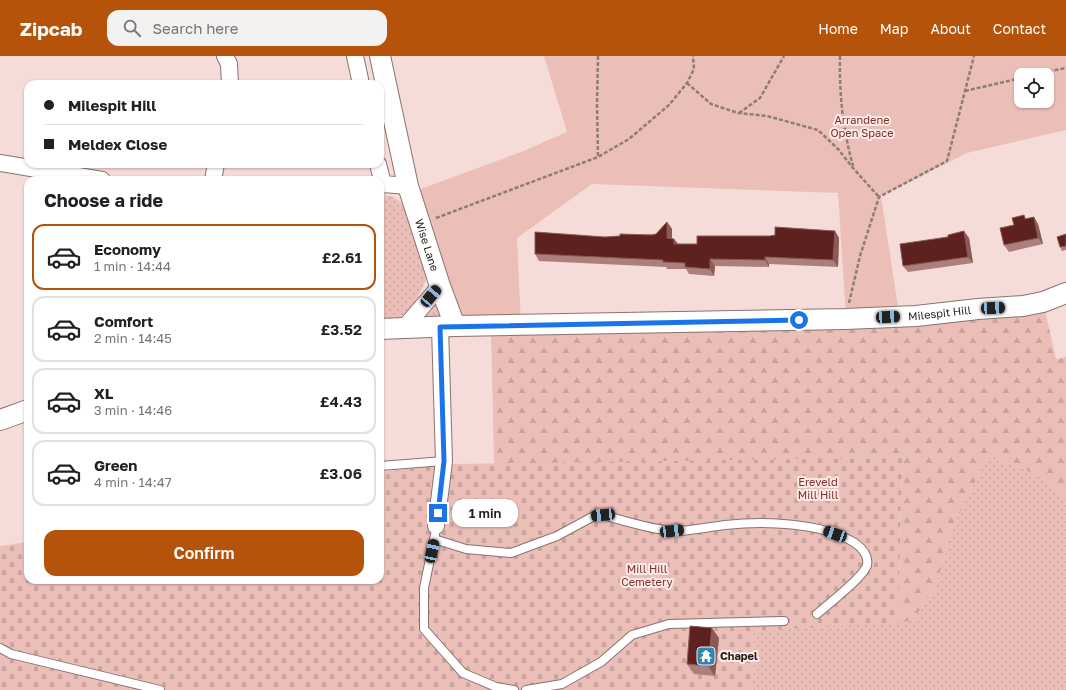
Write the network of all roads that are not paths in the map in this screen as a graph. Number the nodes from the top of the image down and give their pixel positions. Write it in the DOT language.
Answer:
graph roads {
  1 [pos="225,56"];
  2 [pos="355,56"];
  3 [pos="380,56"];
  4 [pos="230,80"];
  5 [pos="360,80"];
  6 [pos="0,163"];
  7 [pos="24,167"];
  8 [pos="30,168"];
  9 [pos="78,176"];
  10 [pos="384,185"];
  11 [pos="408,186"];
  12 [pos="440,286"];
  13 [pos="1066,293"];
  14 [pos="447,327"];
  15 [pos="384,329"];
  16 [pos="404,329"];
  17 [pos="24,411"];
  18 [pos="0,420"];
  19 [pos="444,461"];
  20 [pos="384,466"];
  21 [pos="435,533"];
  22 [pos="817,614"];
  23 [pos="784,621"];
  24 [pos="0,648"];
  25 [pos="160,690"];
  26 [pos="514,690"];
  27 [pos="526,690"];
  1 -- 4 [label="street"];
  2 -- 5 [label="street"];
  3 -- 11 [label="street, Wise Lane"];
  6 -- 7 [label="street"];
  8 -- 9 [label="street"];
  10 -- 11 [label="street"];
  11 -- 12 [label="street, Wise Lane"];
  12 -- 14 [label="street, Wise Lane"];
  12 -- 16 [label="street"];
  13 -- 14 [label="street, Milespit Hill"];
  14 -- 16 [label="street, Milespit Hill"];
  14 -- 19 [label="street"];
  15 -- 16 [label="street, Milespit Hill"];
  17 -- 18 [label="street"];
  19 -- 20 [label="lane"];
  19 -- 21 [label="street"];
  21 -- 22 [label="lane"];
  21 -- 26 [label="lane"];
  23 -- 27 [label="lane"];
  24 -- 25 [label="lane"];
}
